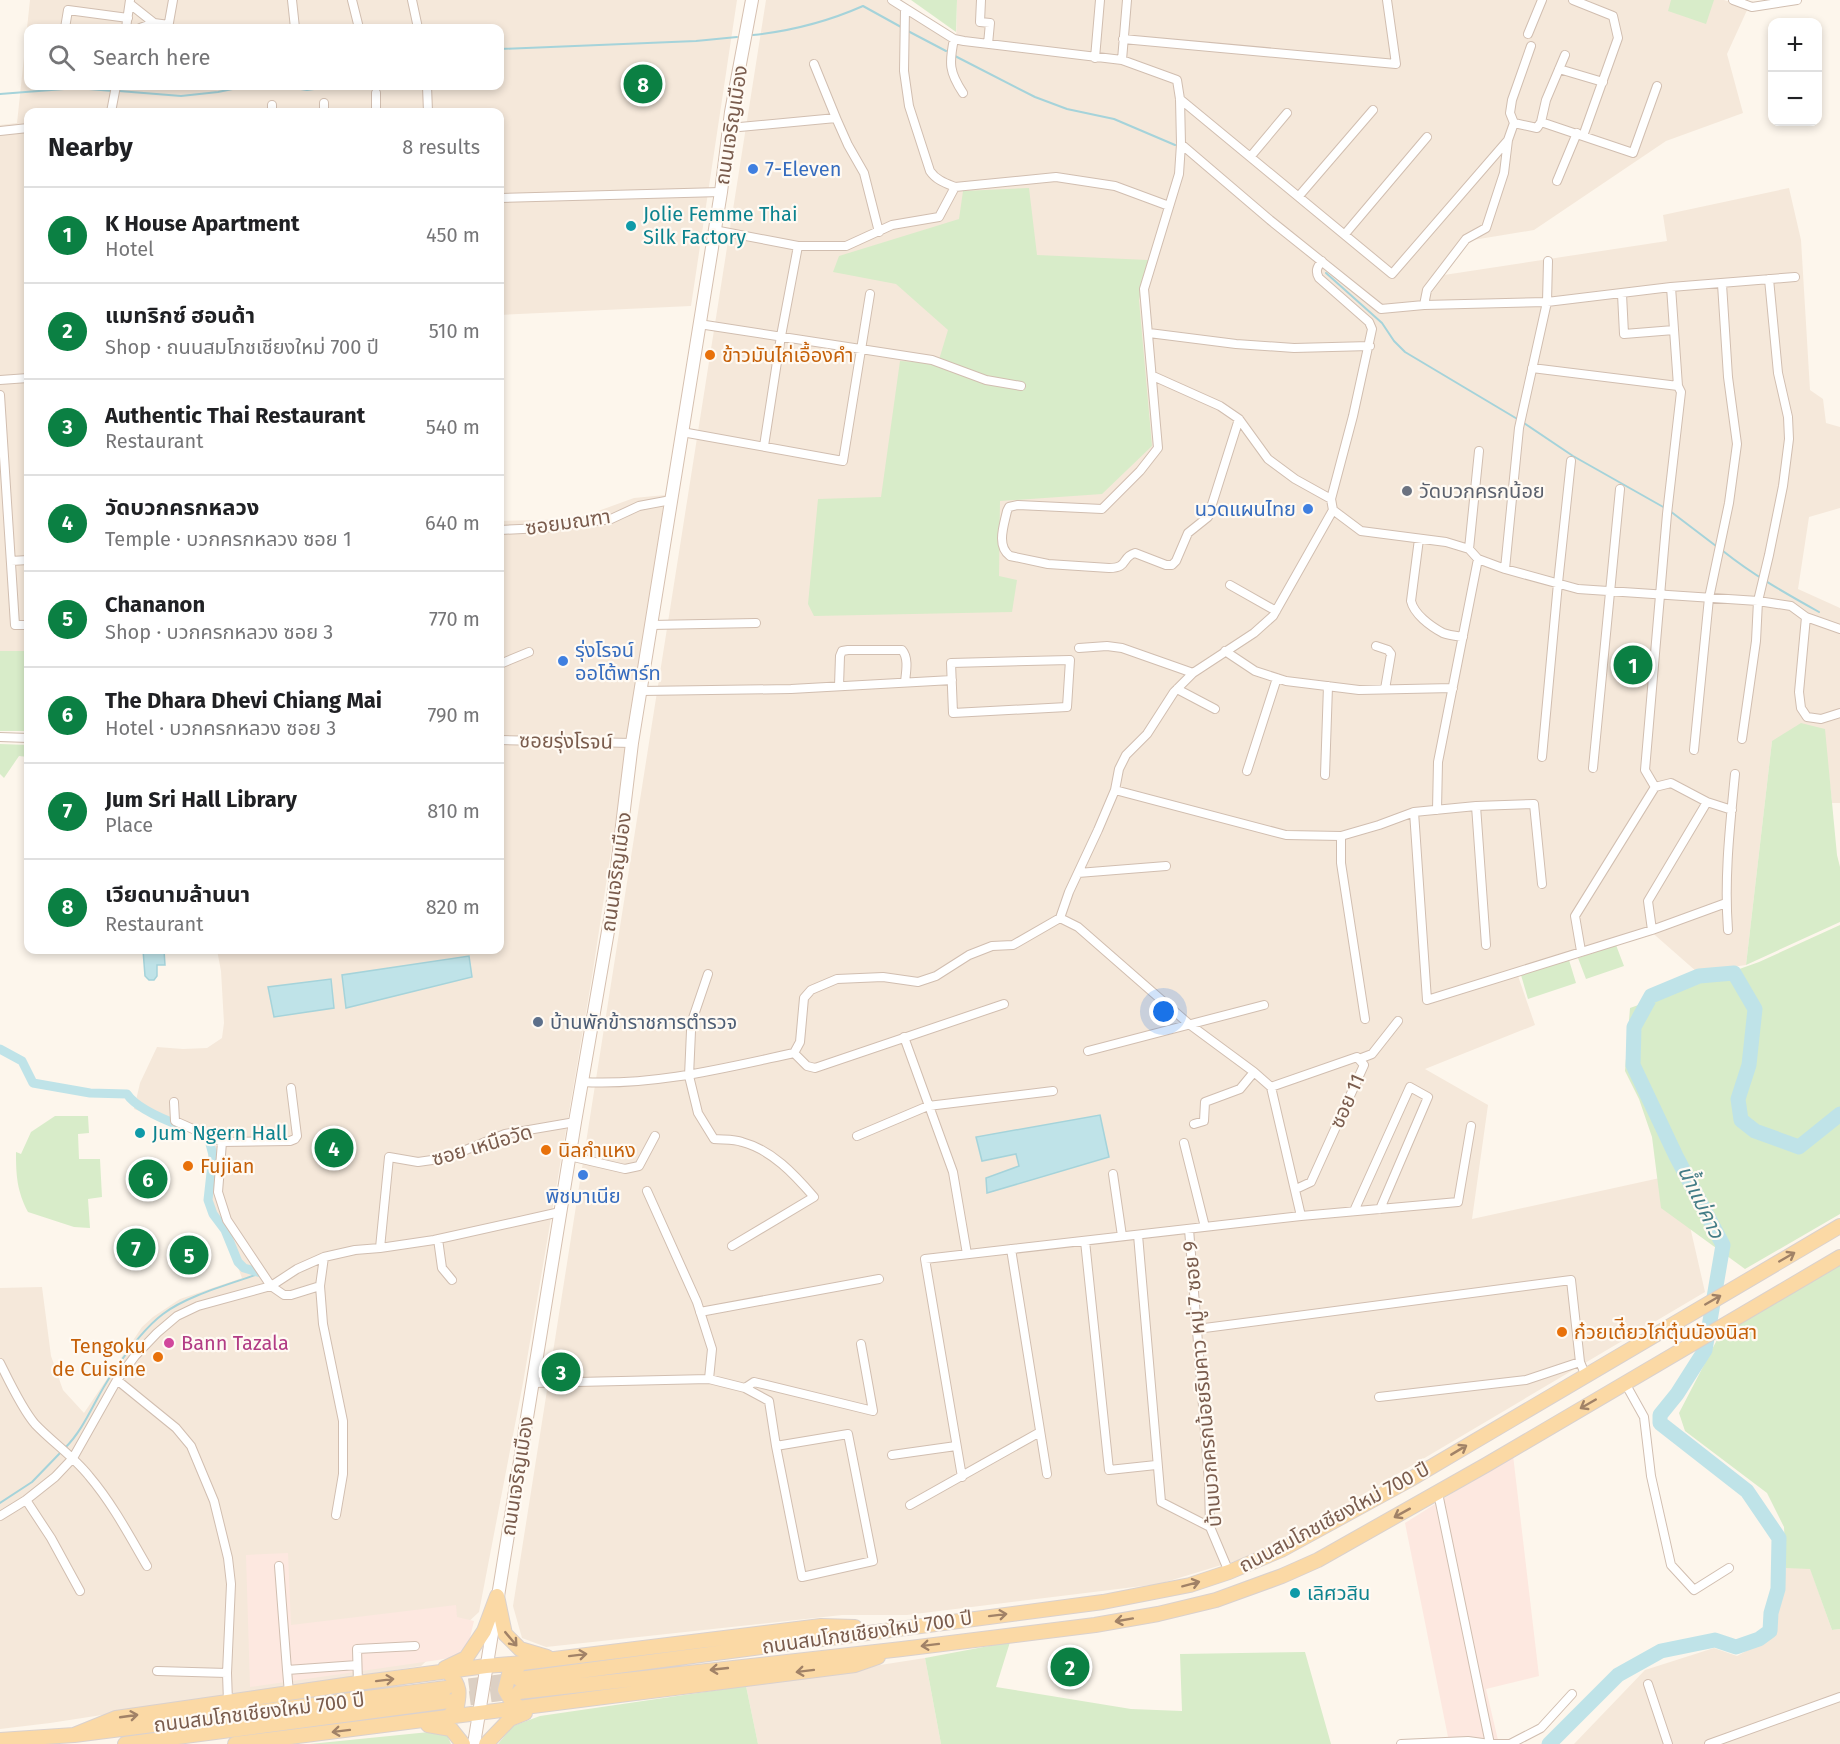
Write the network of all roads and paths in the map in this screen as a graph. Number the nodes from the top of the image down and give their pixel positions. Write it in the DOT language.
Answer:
graph roads {
  1 [pos="173,0"];
  2 [pos="292,0"];
  3 [pos="352,0"];
  4 [pos="412,0"];
  5 [pos="752,0"];
  6 [pos="892,0"];
  7 [pos="981,0"];
  8 [pos="1100,0"];
  9 [pos="1127,0"];
  10 [pos="1387,0"];
  11 [pos="1542,0"];
  12 [pos="1574,0"];
  13 [pos="1733,0"];
  14 [pos="1797,0"];
  15 [pos="130,2"];
  16 [pos="905,9"];
  17 [pos="128,18"];
  18 [pos="154,23"];
  19 [pos="65,24"];
  20 [pos="127,24"];
  21 [pos="158,24"];
  22 [pos="169,24"];
  23 [pos="295,24"];
  24 [pos="358,24"];
  25 [pos="417,24"];
  26 [pos="1528,34"];
  27 [pos="954,39"];
  28 [pos="1124,39"];
  29 [pos="988,44"];
  30 [pos="1531,46"];
  31 [pos="1565,55"];
  32 [pos="1095,58"];
  33 [pos="1122,60"];
  34 [pos="813,64"];
  35 [pos="1559,69"];
  36 [pos="1603,82"];
  37 [pos="1657,86"];
  38 [pos="115,90"];
  39 [pos="427,90"];
  40 [pos="376,93"];
  41 [pos="963,93"];
  42 [pos="1180,99"];
  43 [pos="112,108"];
  44 [pos="376,108"];
  45 [pos="428,108"];
  46 [pos="1373,110"];
  47 [pos="1287,113"];
  48 [pos="836,118"];
  49 [pos="1542,122"];
  50 [pos="1514,123"];
  51 [pos="24,128"];
  52 [pos="729,128"];
  53 [pos="0,131"];
  54 [pos="1580,135"];
  55 [pos="1427,137"];
  56 [pos="1508,140"];
  57 [pos="1181,144"];
  58 [pos="1251,156"];
  59 [pos="1557,181"];
  60 [pos="955,187"];
  61 [pos="721,192"];
  62 [pos="1299,196"];
  63 [pos="504,198"];
  64 [pos="1169,206"];
  65 [pos="714,230"];
  66 [pos="879,232"];
  67 [pos="1345,234"];
  68 [pos="798,246"];
  69 [pos="1322,261"];
  70 [pos="1548,261"];
  71 [pos="1795,277"];
  72 [pos="1769,279"];
  73 [pos="1722,284"];
  74 [pos="1671,288"];
  75 [pos="870,294"];
  76 [pos="1622,294"];
  77 [pos="1547,302"];
  78 [pos="1424,305"];
  79 [pos="699,324"];
  80 [pos="1674,330"];
  81 [pos="1149,333"];
  82 [pos="781,336"];
  83 [pos="1370,346"];
  84 [pos="861,350"];
  85 [pos="1532,368"];
  86 [pos="1153,376"];
  87 [pos="24,378"];
  88 [pos="0,380"];
  89 [pos="1021,386"];
  90 [pos="1678,386"];
  91 [pos="0,395"];
  92 [pos="1239,419"];
  93 [pos="682,432"];
  94 [pos="764,446"];
  95 [pos="1479,451"];
  96 [pos="1571,461"];
  97 [pos="1620,489"];
  98 [pos="1331,499"];
  99 [pos="671,500"];
  100 [pos="1333,510"];
  101 [pos="504,530"];
  102 [pos="1419,539"];
  103 [pos="1469,549"];
  104 [pos="1478,559"];
  105 [pos="24,560"];
  106 [pos="11,561"];
  107 [pos="1505,569"];
  108 [pos="1558,583"];
  109 [pos="1230,585"];
  110 [pos="1609,592"];
  111 [pos="1660,595"];
  112 [pos="1709,598"];
  113 [pos="1758,602"];
  114 [pos="1276,611"];
  115 [pos="1806,617"];
  116 [pos="756,623"];
  117 [pos="24,625"];
  118 [pos="651,625"];
  119 [pos="1840,629"];
  120 [pos="1462,637"];
  121 [pos="1376,646"];
  122 [pos="1079,648"];
  123 [pos="1225,651"];
  124 [pos="529,652"];
  125 [pos="504,661"];
  126 [pos="1193,673"];
  127 [pos="1277,678"];
  128 [pos="952,680"];
  129 [pos="905,682"];
  130 [pos="839,686"];
  131 [pos="1328,686"];
  132 [pos="1453,688"];
  133 [pos="1178,689"];
  134 [pos="1385,689"];
  135 [pos="640,692"];
  136 [pos="1215,709"];
  137 [pos="1840,713"];
  138 [pos="0,737"];
  139 [pos="24,738"];
  140 [pos="1742,739"];
  141 [pos="504,740"];
  142 [pos="632,743"];
  143 [pos="1694,750"];
  144 [pos="1542,757"];
  145 [pos="1593,768"];
  146 [pos="1247,771"];
  147 [pos="1736,774"];
  148 [pos="1325,775"];
  149 [pos="1655,787"];
  150 [pos="1115,790"];
  151 [pos="1707,802"];
  152 [pos="1476,807"];
  153 [pos="1437,810"];
  154 [pos="1732,810"];
  155 [pos="1414,812"];
  156 [pos="1341,836"];
  157 [pos="1166,866"];
  158 [pos="1078,873"];
  159 [pos="1542,884"];
  160 [pos="1726,903"];
  161 [pos="1060,918"];
  162 [pos="1652,930"];
  163 [pos="1728,930"];
  164 [pos="1486,945"];
  165 [pos="1581,951"];
  166 [pos="708,974"];
  167 [pos="1004,1004"];
  168 [pos="1264,1005"];
  169 [pos="1365,1019"];
  170 [pos="1398,1021"];
  171 [pos="1189,1024"];
  172 [pos="904,1037"];
  173 [pos="1088,1051"];
  174 [pos="794,1053"];
  175 [pos="1359,1059"];
  176 [pos="1254,1072"];
  177 [pos="689,1076"];
  178 [pos="582,1082"];
  179 [pos="1271,1087"];
  180 [pos="291,1088"];
  181 [pos="1053,1091"];
  182 [pos="174,1102"];
  183 [pos="928,1106"];
  184 [pos="575,1122"];
  185 [pos="1194,1124"];
  186 [pos="1471,1126"];
  187 [pos="656,1136"];
  188 [pos="857,1136"];
  189 [pos="222,1142"];
  190 [pos="1184,1143"];
  191 [pos="569,1156"];
  192 [pos="1113,1173"];
  193 [pos="1296,1189"];
  194 [pos="647,1191"];
  195 [pos="1380,1209"];
  196 [pos="1354,1211"];
  197 [pos="560,1212"];
  198 [pos="1301,1216"];
  199 [pos="1840,1226"];
  200 [pos="1205,1227"];
  201 [pos="1189,1229"];
  202 [pos="1138,1235"];
  203 [pos="1122,1236"];
  204 [pos="438,1239"];
  205 [pos="1085,1241"];
  206 [pos="732,1246"];
  207 [pos="381,1248"];
  208 [pos="1011,1249"];
  209 [pos="967,1254"];
  210 [pos="324,1257"];
  211 [pos="1840,1257"];
  212 [pos="879,1279"];
  213 [pos="452,1280"];
  214 [pos="271,1286"];
  215 [pos="320,1286"];
  216 [pos="700,1312"];
  217 [pos="1197,1329"];
  218 [pos="861,1344"];
  219 [pos="0,1364"];
  220 [pos="1583,1368"];
  221 [pos="710,1379"];
  222 [pos="4,1380"];
  223 [pos="117,1380"];
  224 [pos="533,1383"];
  225 [pos="1625,1383"];
  226 [pos="745,1388"];
  227 [pos="1379,1397"];
  228 [pos="1040,1432"];
  229 [pos="776,1446"];
  230 [pos="956,1446"];
  231 [pos="892,1455"];
  232 [pos="73,1458"];
  233 [pos="1156,1465"];
  234 [pos="1047,1474"];
  235 [pos="962,1477"];
  236 [pos="1438,1493"];
  237 [pos="26,1500"];
  238 [pos="910,1505"];
  239 [pos="336,1515"];
  240 [pos="0,1516"];
  241 [pos="1210,1527"];
  242 [pos="147,1566"];
  243 [pos="279,1566"];
  244 [pos="1729,1568"];
  245 [pos="1229,1572"];
  246 [pos="80,1591"];
  247 [pos="497,1596"];
  248 [pos="899,1628"];
  249 [pos="414,1646"];
  250 [pos="902,1649"];
  251 [pos="551,1659"];
  252 [pos="522,1663"];
  253 [pos="357,1665"];
  254 [pos="486,1666"];
  255 [pos="287,1670"];
  256 [pos="158,1671"];
  257 [pos="448,1672"];
  258 [pos="227,1673"];
  259 [pos="429,1675"];
  260 [pos="358,1683"];
  261 [pos="1648,1684"];
  262 [pos="289,1693"];
  263 [pos="1572,1694"];
  264 [pos="1840,1697"];
  265 [pos="228,1702"];
  266 [pos="546,1704"];
  267 [pos="522,1709"];
  268 [pos="478,1713"];
  269 [pos="446,1718"];
  270 [pos="416,1722"];
  271 [pos="74,1735"];
  272 [pos="0,1740"];
  273 [pos="125,1744"];
  274 [pos="235,1744"];
  275 [pos="463,1744"];
  276 [pos="474,1744"];
  277 [pos="486,1744"];
  278 [pos="1401,1744"];
  279 [pos="1490,1744"];
  280 [pos="1668,1744"];
  281 [pos="1709,1744"];
  1 -- 22 [label="street"];
  2 -- 23 [label="street"];
  3 -- 24 [label="street"];
  4 -- 25 [label="street"];
  5 -- 52 [label="main road, ถนนเจริญเมือง"];
  6 -- 16 [label="street"];
  7 -- 29 [label="street"];
  8 -- 32 [label="street"];
  9 -- 28 [label="street"];
  10 -- 28 [label="street"];
  11 -- 26 [label="street"];
  12 -- 36 [label="street"];
  13 -- 14 [label="street"];
  15 -- 17 [label="street"];
  15 -- 18 [label="street"];
  16 -- 27 [label="street"];
  16 -- 60 [label="street"];
  17 -- 19 [label="street"];
  17 -- 20 [label="street"];
  18 -- 21 [label="street"];
  27 -- 29 [label="street"];
  27 -- 41 [label="street"];
  28 -- 33 [label="street"];
  29 -- 32 [label="street"];
  30 -- 50 [label="street"];
  31 -- 35 [label="street"];
  32 -- 33 [label="street"];
  33 -- 42 [label="street"];
  34 -- 48 [label="street"];
  35 -- 36 [label="street"];
  35 -- 49 [label="street"];
  36 -- 54 [label="street"];
  37 -- 54 [label="street"];
  38 -- 43 [label="street"];
  39 -- 45 [label="street"];
  40 -- 44 [label="street"];
  42 -- 57 [label="street"];
  42 -- 58 [label="street"];
  46 -- 62 [label="street"];
  47 -- 58 [label="street"];
  48 -- 52 [label="street"];
  48 -- 66 [label="street"];
  49 -- 50 [label="street"];
  49 -- 54 [label="street"];
  50 -- 56 [label="street"];
  51 -- 53 [label="street"];
  52 -- 61 [label="main road, ถนนเจริญเมือง"];
  54 -- 59 [label="street"];
  55 -- 67 [label="street"];
  56 -- 67 [label="street"];
  56 -- 78 [label="street"];
  57 -- 64 [label="street"];
  57 -- 69 [label="street"];
  58 -- 62 [label="street"];
  60 -- 64 [label="street"];
  60 -- 66 [label="street"];
  61 -- 63 [label="street"];
  61 -- 65 [label="main road, ถนนเจริญเมือง"];
  62 -- 67 [label="street"];
  64 -- 81 [label="street"];
  65 -- 68 [label="street"];
  65 -- 79 [label="main road, ถนนเจริญเมือง"];
  66 -- 68 [label="street"];
  68 -- 82 [label="street"];
  69 -- 78 [label="street"];
  69 -- 83 [label="street"];
  70 -- 77 [label="street"];
  71 -- 72 [label="street"];
  72 -- 73 [label="street"];
  72 -- 113 [label="street"];
  73 -- 74 [label="street"];
  73 -- 112 [label="street"];
  74 -- 76 [label="street"];
  74 -- 80 [label="street"];
  75 -- 84 [label="street"];
  76 -- 77 [label="street"];
  76 -- 80 [label="street"];
  77 -- 78 [label="street"];
  77 -- 85 [label="street"];
  79 -- 82 [label="street"];
  79 -- 93 [label="main road, ถนนเจริญเมือง"];
  80 -- 90 [label="street"];
  81 -- 83 [label="street"];
  81 -- 86 [label="street"];
  82 -- 84 [label="street"];
  82 -- 94 [label="street"];
  83 -- 98 [label="street"];
  84 -- 89 [label="street"];
  84 -- 94 [label="street"];
  85 -- 90 [label="street"];
  85 -- 107 [label="street"];
  86 -- 92 [label="street"];
  86 -- 92 [label="street"];
  87 -- 88 [label="street"];
  90 -- 111 [label="street"];
  91 -- 106 [label="street"];
  92 -- 98 [label="street"];
  93 -- 94 [label="street"];
  93 -- 99 [label="main road, ถนนเจริญเมือง"];
  95 -- 103 [label="street"];
  96 -- 108 [label="street"];
  97 -- 110 [label="street"];
  98 -- 100 [label="street"];
  99 -- 101 [label="street, ซอยมณฑา"];
  99 -- 118 [label="main road, ถนนเจริญเมือง"];
  100 -- 102 [label="street"];
  100 -- 114 [label="street"];
  102 -- 103 [label="street"];
  102 -- 120 [label="street"];
  103 -- 104 [label="street"];
  104 -- 107 [label="street"];
  104 -- 120 [label="street"];
  105 -- 106 [label="street"];
  106 -- 117 [label="street"];
  107 -- 108 [label="street"];
  108 -- 110 [label="street"];
  108 -- 144 [label="street"];
  109 -- 114 [label="street"];
  110 -- 111 [label="street"];
  110 -- 145 [label="street"];
  111 -- 112 [label="street"];
  111 -- 149 [label="street"];
  112 -- 113 [label="street"];
  112 -- 143 [label="street"];
  113 -- 115 [label="street"];
  113 -- 140 [label="street"];
  114 -- 123 [label="street"];
  115 -- 119 [label="street"];
  115 -- 137 [label="street"];
  116 -- 118 [label="street"];
  118 -- 135 [label="main road, ถนนเจริญเมือง"];
  120 -- 132 [label="street"];
  121 -- 134 [label="street"];
  122 -- 126 [label="street"];
  123 -- 126 [label="street"];
  123 -- 127 [label="street"];
  124 -- 125 [label="street"];
  126 -- 133 [label="street"];
  127 -- 131 [label="street"];
  127 -- 146 [label="street"];
  128 -- 128 [label="street"];
  128 -- 129 [label="street"];
  129 -- 130 [label="street"];
  129 -- 130 [label="street"];
  130 -- 135 [label="street"];
  131 -- 134 [label="street"];
  131 -- 148 [label="street"];
  132 -- 134 [label="street"];
  132 -- 153 [label="street"];
  133 -- 136 [label="street"];
  133 -- 150 [label="street"];
  135 -- 142 [label="main road, ถนนเจริญเมือง"];
  138 -- 139 [label="street"];
  141 -- 142 [label="street, ซอยรุ่งโรจน์"];
  142 -- 178 [label="main road, ถนนเจริญเมือง"];
  147 -- 154 [label="street"];
  149 -- 151 [label="street"];
  149 -- 165 [label="street"];
  150 -- 156 [label="street"];
  150 -- 158 [label="street"];
  151 -- 154 [label="street"];
  151 -- 162 [label="street"];
  152 -- 153 [label="street"];
  152 -- 159 [label="street"];
  152 -- 164 [label="street"];
  153 -- 155 [label="street"];
  154 -- 160 [label="street"];
  155 -- 156 [label="street"];
  155 -- 165 [label="street"];
  156 -- 169 [label="street"];
  157 -- 158 [label="street"];
  158 -- 161 [label="street"];
  160 -- 162 [label="street"];
  160 -- 163 [label="street"];
  161 -- 171 [label="street"];
  161 -- 174 [label="street"];
  162 -- 165 [label="street"];
  166 -- 177 [label="street"];
  167 -- 172 [label="street"];
  168 -- 171 [label="street"];
  170 -- 175 [label="street"];
  171 -- 173 [label="street"];
  171 -- 176 [label="street"];
  172 -- 174 [label="street"];
  172 -- 183 [label="street"];
  174 -- 177 [label="street"];
  175 -- 179 [label="street, ซอย 11"];
  175 -- 193 [label="street, ซอย 11"];
  176 -- 179 [label="street"];
  176 -- 185 [label="street"];
  177 -- 178 [label="street"];
  177 -- 206 [label="street"];
  178 -- 184 [label="main road, ถนนเจริญเมือง"];
  179 -- 193 [label="street"];
  180 -- 189 [label="street"];
  181 -- 183 [label="street"];
  182 -- 189 [label="street"];
  183 -- 188 [label="street"];
  183 -- 209 [label="street"];
  184 -- 191 [label="main road, ถนนเจริญเมือง"];
  184 -- 207 [label="street, ซอย เหนือวัด"];
  186 -- 195 [label="street"];
  187 -- 191 [label="street"];
  189 -- 214 [label="street"];
  190 -- 200 [label="street"];
  191 -- 197 [label="main road, ถนนเจริญเมือง"];
  192 -- 203 [label="street"];
  193 -- 198 [label="street"];
  194 -- 216 [label="street"];
  195 -- 196 [label="street"];
  195 -- 196 [label="street"];
  196 -- 198 [label="street"];
  197 -- 204 [label="street"];
  197 -- 224 [label="main road, ถนนเจริญเมือง"];
  198 -- 200 [label="street"];
  220 -- 199 [label="main road, ถนนสมโภชเชียงใหม่ 700 ปี, one-way"];
  200 -- 201 [label="street"];
  201 -- 202 [label="street"];
  201 -- 217 [label="street, บ้านบวกครกน้อยริมคาว หมู่ 7 ซอย 9"];
  202 -- 203 [label="street"];
  202 -- 233 [label="street"];
  203 -- 205 [label="street"];
  204 -- 207 [label="street"];
  204 -- 213 [label="street"];
  205 -- 208 [label="street"];
  205 -- 233 [label="street"];
  207 -- 210 [label="street"];
  208 -- 209 [label="street"];
  208 -- 228 [label="street"];
  209 -- 230 [label="street"];
  210 -- 214 [label="street"];
  210 -- 215 [label="street"];
  211 -- 225 [label="main road, ถนนสมโภชเชียงใหม่ 700 ปี"];
  212 -- 216 [label="street"];
  214 -- 215 [label="street"];
  214 -- 223 [label="street"];
  215 -- 239 [label="street"];
  216 -- 221 [label="street"];
  217 -- 220 [label="street"];
  217 -- 241 [label="street, บ้านบวกครกน้อยริมคาว หมู่ 7 ซอย 9"];
  218 -- 226 [label="street"];
  219 -- 222 [label="street"];
  220 -- 227 [label="street"];
  245 -- 220 [label="main road, ถนนสมโภชเชียงใหม่ 700 ปี, one-way"];
  221 -- 224 [label="street"];
  221 -- 226 [label="street"];
  222 -- 232 [label="street"];
  223 -- 232 [label="street"];
  223 -- 258 [label="street"];
  224 -- 247 [label="main road, ถนนเจริญเมือง"];
  225 -- 236 [label="main road, ถนนสมโภชเชียงใหม่ 700 ปี, one-way"];
  225 -- 244 [label="street"];
  226 -- 229 [label="street"];
  228 -- 234 [label="street"];
  228 -- 235 [label="street"];
  229 -- 229 [label="street"];
  230 -- 231 [label="street"];
  230 -- 235 [label="street"];
  232 -- 237 [label="street"];
  232 -- 242 [label="street"];
  233 -- 241 [label="street"];
  235 -- 238 [label="street"];
  236 -- 250 [label="main road, ถนนสมโภชเชียงใหม่ 700 ปี, one-way"];
  236 -- 279 [label="street"];
  237 -- 240 [label="street"];
  237 -- 246 [label="street"];
  241 -- 245 [label="street, บ้านบวกครกน้อยริมคาว หมู่ 7 ซอย 9"];
  243 -- 255 [label="street"];
  248 -- 245 [label="main road, ถนนสมโภชเชียงใหม่ 700 ปี, one-way"];
  247 -- 251 [label="main road, one-way"];
  247 -- 254 [label="main road, ถนนเจริญเมือง"];
  247 -- 259 [label="main road"];
  250 -- 248 [label="main road, ถนนสมโภชเชียงใหม่ 700 ปี, one-way"];
  251 -- 248 [label="main road, one-way"];
  249 -- 253 [label="street"];
  250 -- 266 [label="main road, one-way"];
  251 -- 252 [label="main road"];
  252 -- 254 [label="main road"];
  252 -- 267 [label="main road"];
  253 -- 255 [label="street"];
  253 -- 260 [label="street"];
  254 -- 257 [label="main road"];
  254 -- 268 [label="main road, ถนนเจริญเมือง"];
  255 -- 262 [label="street"];
  256 -- 258 [label="street"];
  257 -- 259 [label="main road"];
  257 -- 269 [label="main road"];
  258 -- 265 [label="street"];
  260 -- 259 [label="main road, one-way"];
  260 -- 262 [label="main road"];
  261 -- 280 [label="street"];
  262 -- 265 [label="main road"];
  263 -- 279 [label="street"];
  264 -- 281 [label="street"];
  271 -- 265 [label="main road, one-way"];
  266 -- 267 [label="main road"];
  266 -- 277 [label="main road"];
  267 -- 268 [label="main road"];
  268 -- 269 [label="main road"];
  268 -- 276 [label="main road, ถนนเจริญเมือง"];
  269 -- 270 [label="main road"];
  270 -- 274 [label="main road, one-way"];
  270 -- 275 [label="main road"];
  271 -- 272 [label="main road, ถนนสมโภชเชียงใหม่ 700 ปี"];
  271 -- 273 [label="main road, ถนนสมโภชเชียงใหม่ 700 ปี"];
  278 -- 279 [label="street"];
}
